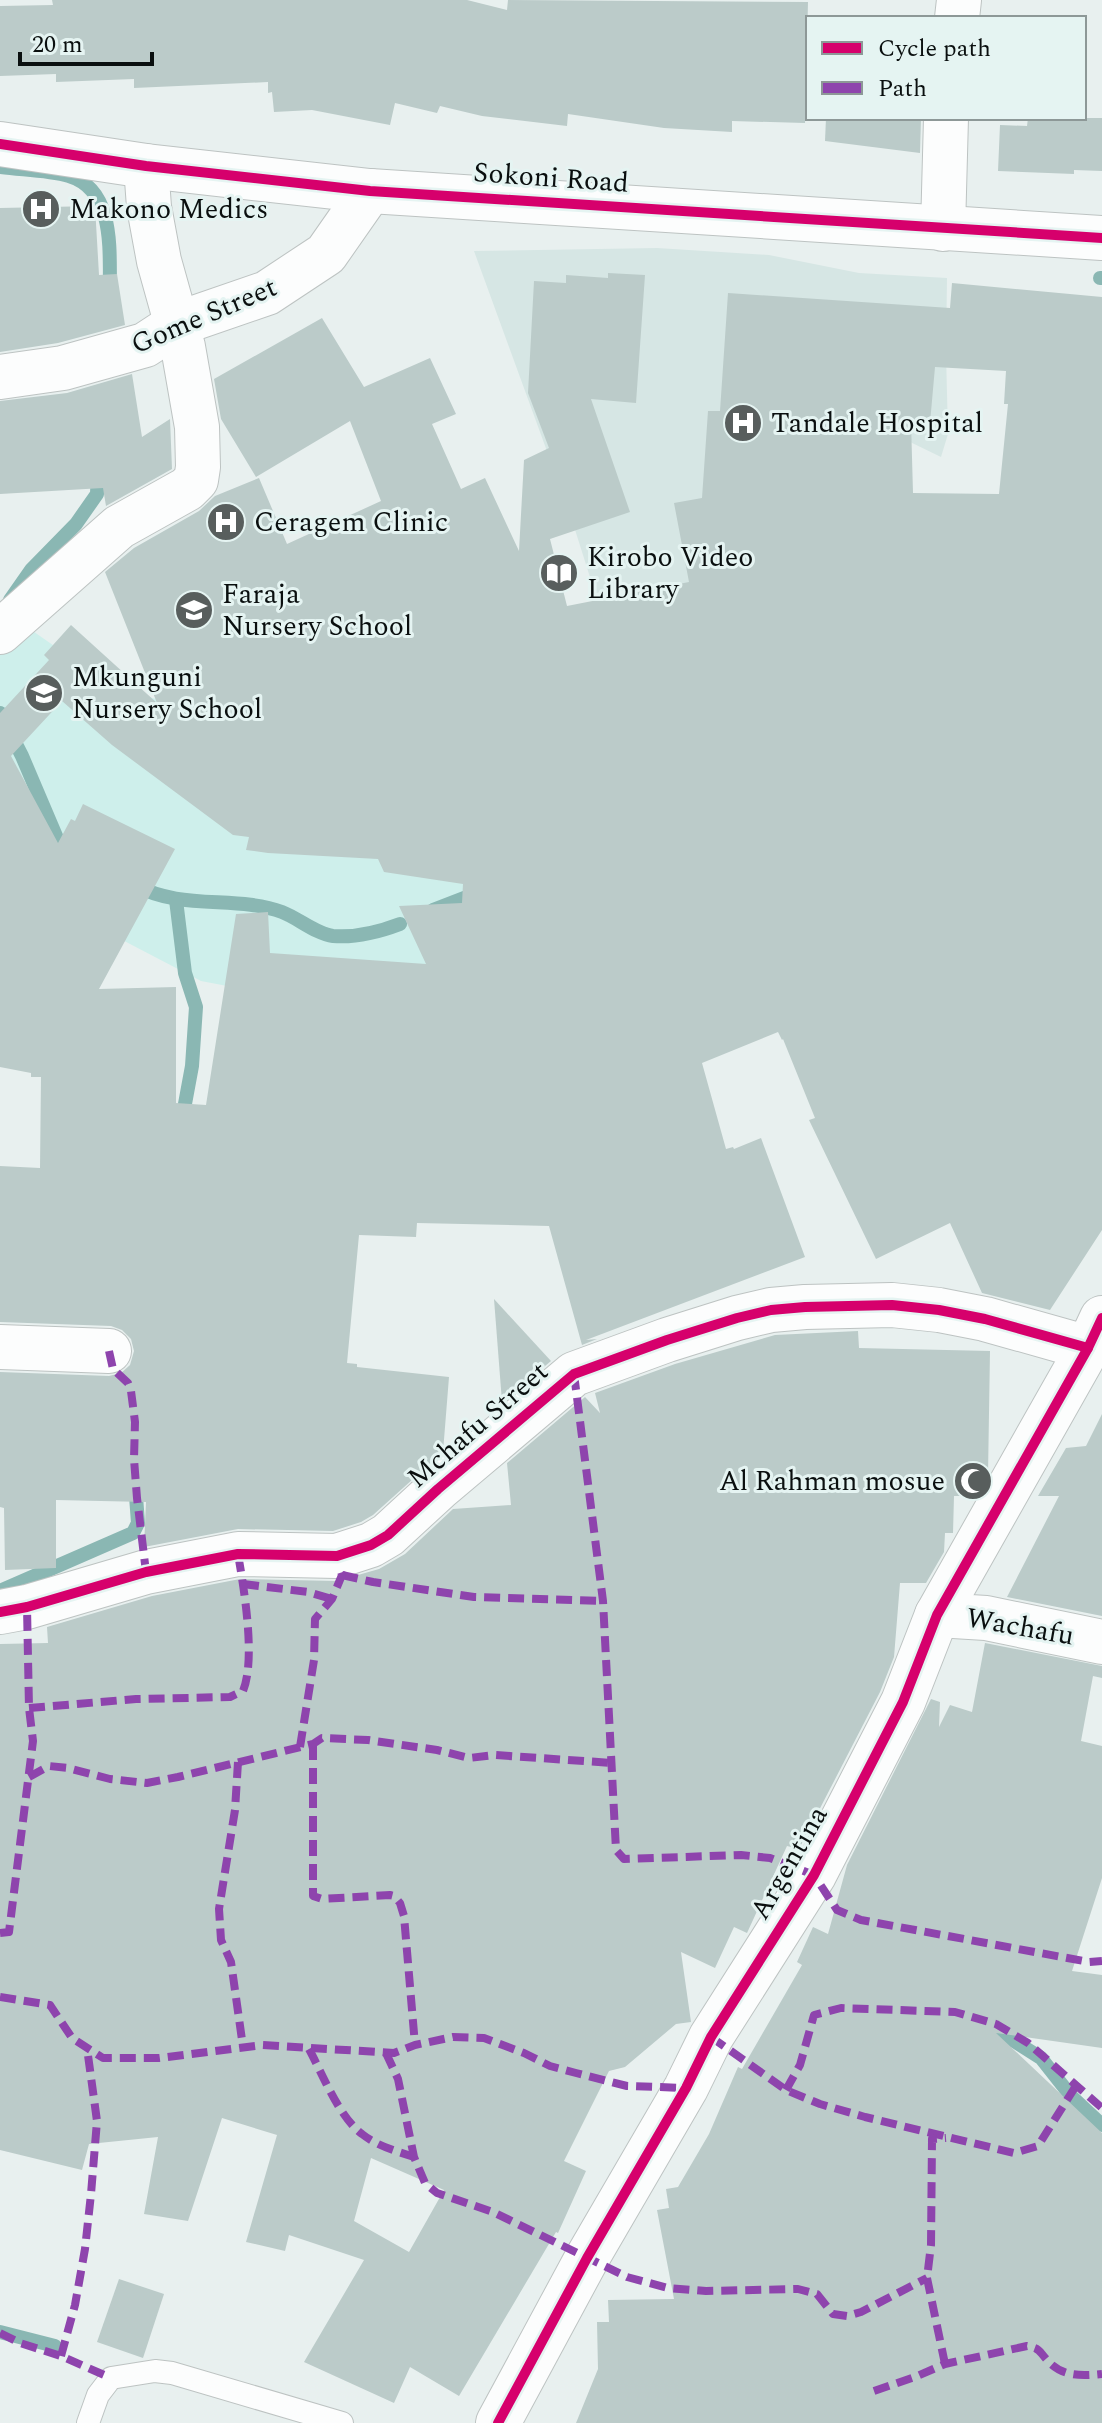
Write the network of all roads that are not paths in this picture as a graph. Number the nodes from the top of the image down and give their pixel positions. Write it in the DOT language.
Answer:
graph roads {
  1 [pos="946,120"];
  2 [pos="0,144"];
  3 [pos="146,166"];
  4 [pos="370,191"];
  5 [pos="943,229"];
  6 [pos="1102,238"];
  7 [pos="177,324"];
  8 [pos="0,377"];
  9 [pos="0,632"];
  10 [pos="1095,1333"];
  11 [pos="0,1347"];
  12 [pos="109,1351"];
  13 [pos="0,1612"];
  14 [pos="937,1615"];
  15 [pos="1102,1642"];
  16 [pos="88,2423"];
  17 [pos="342,2423"];
  18 [pos="498,2423"];
  1 -- 5 [label="street"];
  2 -- 3 [label="street, Sokoni Road"];
  3 -- 4 [label="street, Sokoni Road"];
  3 -- 7 [label="street"];
  4 -- 5 [label="street, Sokoni Road"];
  4 -- 7 [label="street, Gome Street"];
  5 -- 6 [label="street, Sokoni Road"];
  7 -- 8 [label="street, Gome Street"];
  7 -- 9 [label="street"];
  10 -- 13 [label="street, Mchafu Street"];
  10 -- 14 [label="street, Argentina"];
  11 -- 12 [label="street"];
  14 -- 15 [label="street, Wachafu"];
  14 -- 18 [label="street, Argentina"];
  16 -- 17 [label="lane"];
}
